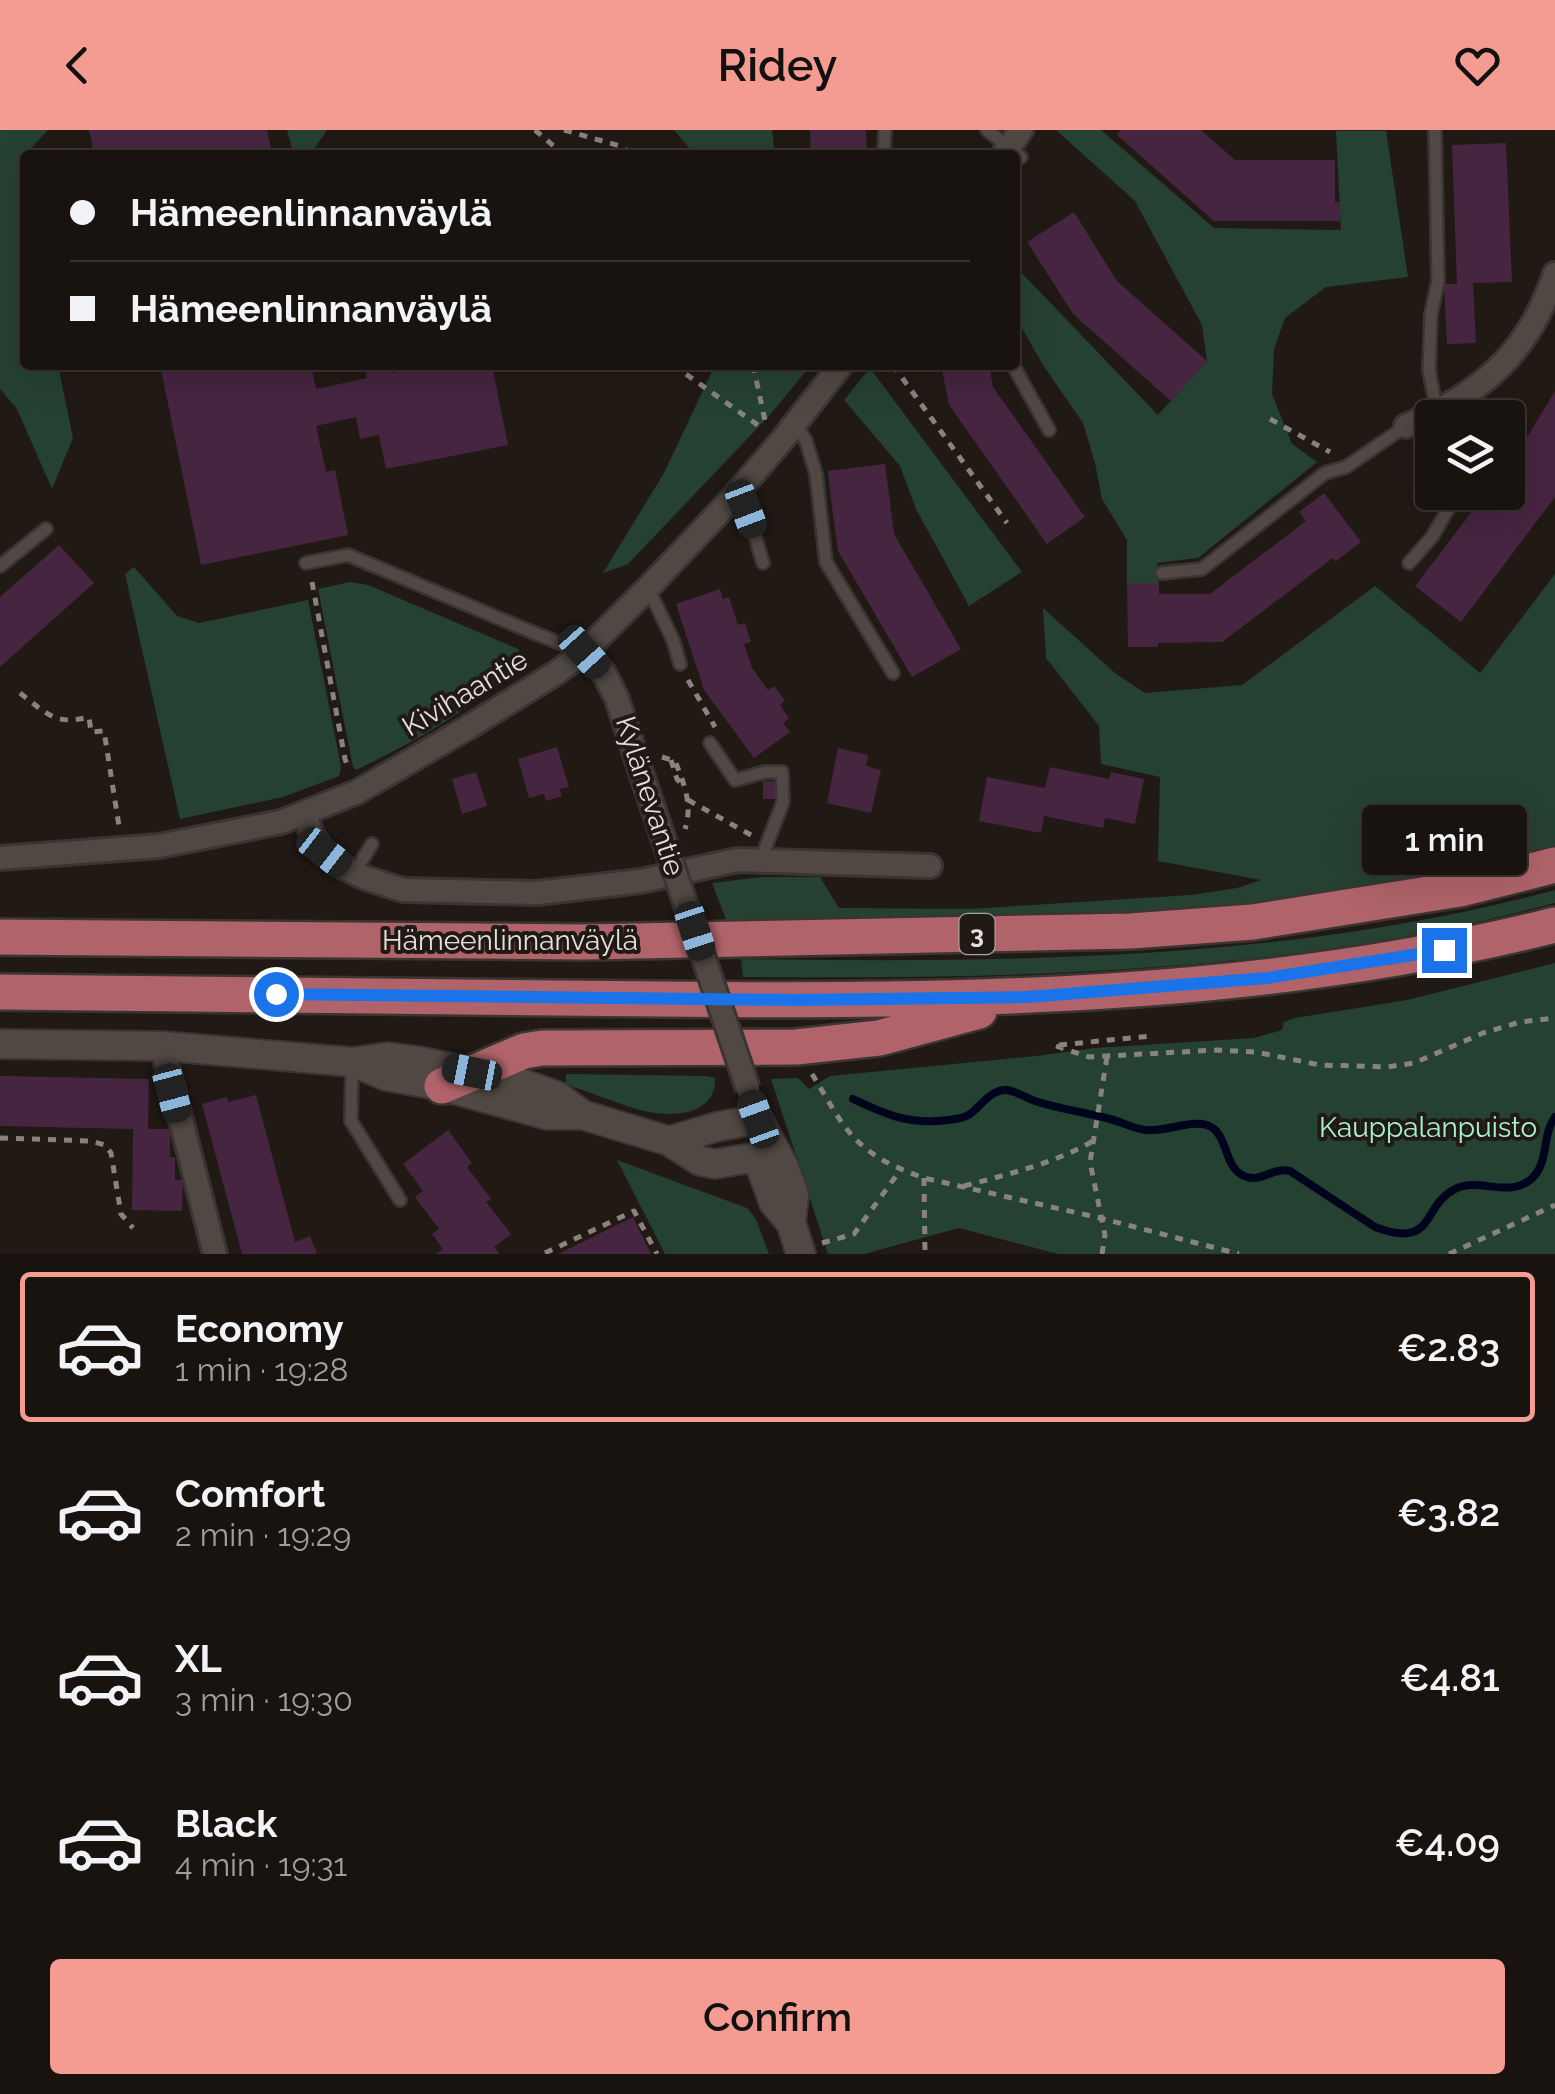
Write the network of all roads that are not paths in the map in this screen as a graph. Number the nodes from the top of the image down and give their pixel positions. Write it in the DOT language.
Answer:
graph roads {
  1 [pos="987,130"];
  2 [pos="1435,130"];
  3 [pos="1014,147"];
  4 [pos="1552,289"];
  5 [pos="837,370"];
  6 [pos="1016,370"];
  7 [pos="1468,394"];
  8 [pos="1436,400"];
  9 [pos="1458,400"];
  10 [pos="1472,400"];
  11 [pos="1415,422"];
  12 [pos="795,423"];
  13 [pos="1406,426"];
  14 [pos="1050,430"];
  15 [pos="734,495"];
  16 [pos="1448,510"];
  17 [pos="46,529"];
  18 [pos="306,563"];
  19 [pos="1409,563"];
  20 [pos="763,564"];
  21 [pos="0,566"];
  22 [pos="1162,574"];
  23 [pos="648,588"];
  24 [pos="584,652"];
  25 [pos="680,664"];
  26 [pos="894,673"];
  27 [pos="710,742"];
  28 [pos="304,814"];
  29 [pos="372,844"];
  30 [pos="0,858"];
  31 [pos="761,859"];
  32 [pos="930,866"];
  33 [pos="1555,866"];
  34 [pos="354,873"];
  35 [pos="1555,925"];
  36 [pos="0,936"];
  37 [pos="0,992"];
  38 [pos="1028,997"];
  39 [pos="0,1044"];
  40 [pos="162,1046"];
  41 [pos="352,1062"];
  42 [pos="457,1079"];
  43 [pos="758,1119"];
  44 [pos="669,1141"];
  45 [pos="756,1157"];
  46 [pos="400,1200"];
  47 [pos="792,1224"];
  48 [pos="810,1249"];
  49 [pos="215,1254"];
  1 -- 3 [label="lane"];
  2 -- 8 [label="lane"];
  4 -- 7 [label="street"];
  5 -- 12 [label="street, Kivihaantie"];
  6 -- 14 [label="lane"];
  7 -- 9 [label="street"];
  7 -- 10 [label="lane"];
  11 -- 13 [label="street"];
  12 -- 15 [label="street, Kivihaantie"];
  12 -- 26 [label="lane"];
  13 -- 22 [label="lane"];
  15 -- 20 [label="lane"];
  15 -- 23 [label="street, Kivihaantie"];
  16 -- 19 [label="lane"];
  17 -- 21 [label="lane"];
  18 -- 24 [label="lane"];
  23 -- 24 [label="street, Kivihaantie"];
  23 -- 25 [label="lane"];
  24 -- 28 [label="street, Kivihaantie"];
  24 -- 43 [label="street, Kylänevantie, bridge"];
  27 -- 31 [label="lane"];
  28 -- 30 [label="street, Kivihaantie"];
  28 -- 34 [label="street"];
  29 -- 34 [label="lane"];
  31 -- 32 [label="street"];
  31 -- 34 [label="street"];
  33 -- 36 [label="highway, Hämeenlinnanväylä / 3"];
  35 -- 38 [label="highway, Hämeenlinnanväylä"];
  37 -- 38 [label="highway, Hämeenlinnanväylä"];
  38 -- 42 [label="highway"];
  39 -- 40 [label="street"];
  40 -- 41 [label="street"];
  40 -- 49 [label="street"];
  41 -- 42 [label="street"];
  41 -- 46 [label="lane"];
  42 -- 44 [label="street"];
  43 -- 44 [label="street"];
  43 -- 45 [label="street, Kylänevantie"];
  43 -- 47 [label="street, Kylänevantie"];
  44 -- 45 [label="street"];
  45 -- 47 [label="street, Kylänevantie"];
  47 -- 48 [label="street, Kylänevantie"];
}
